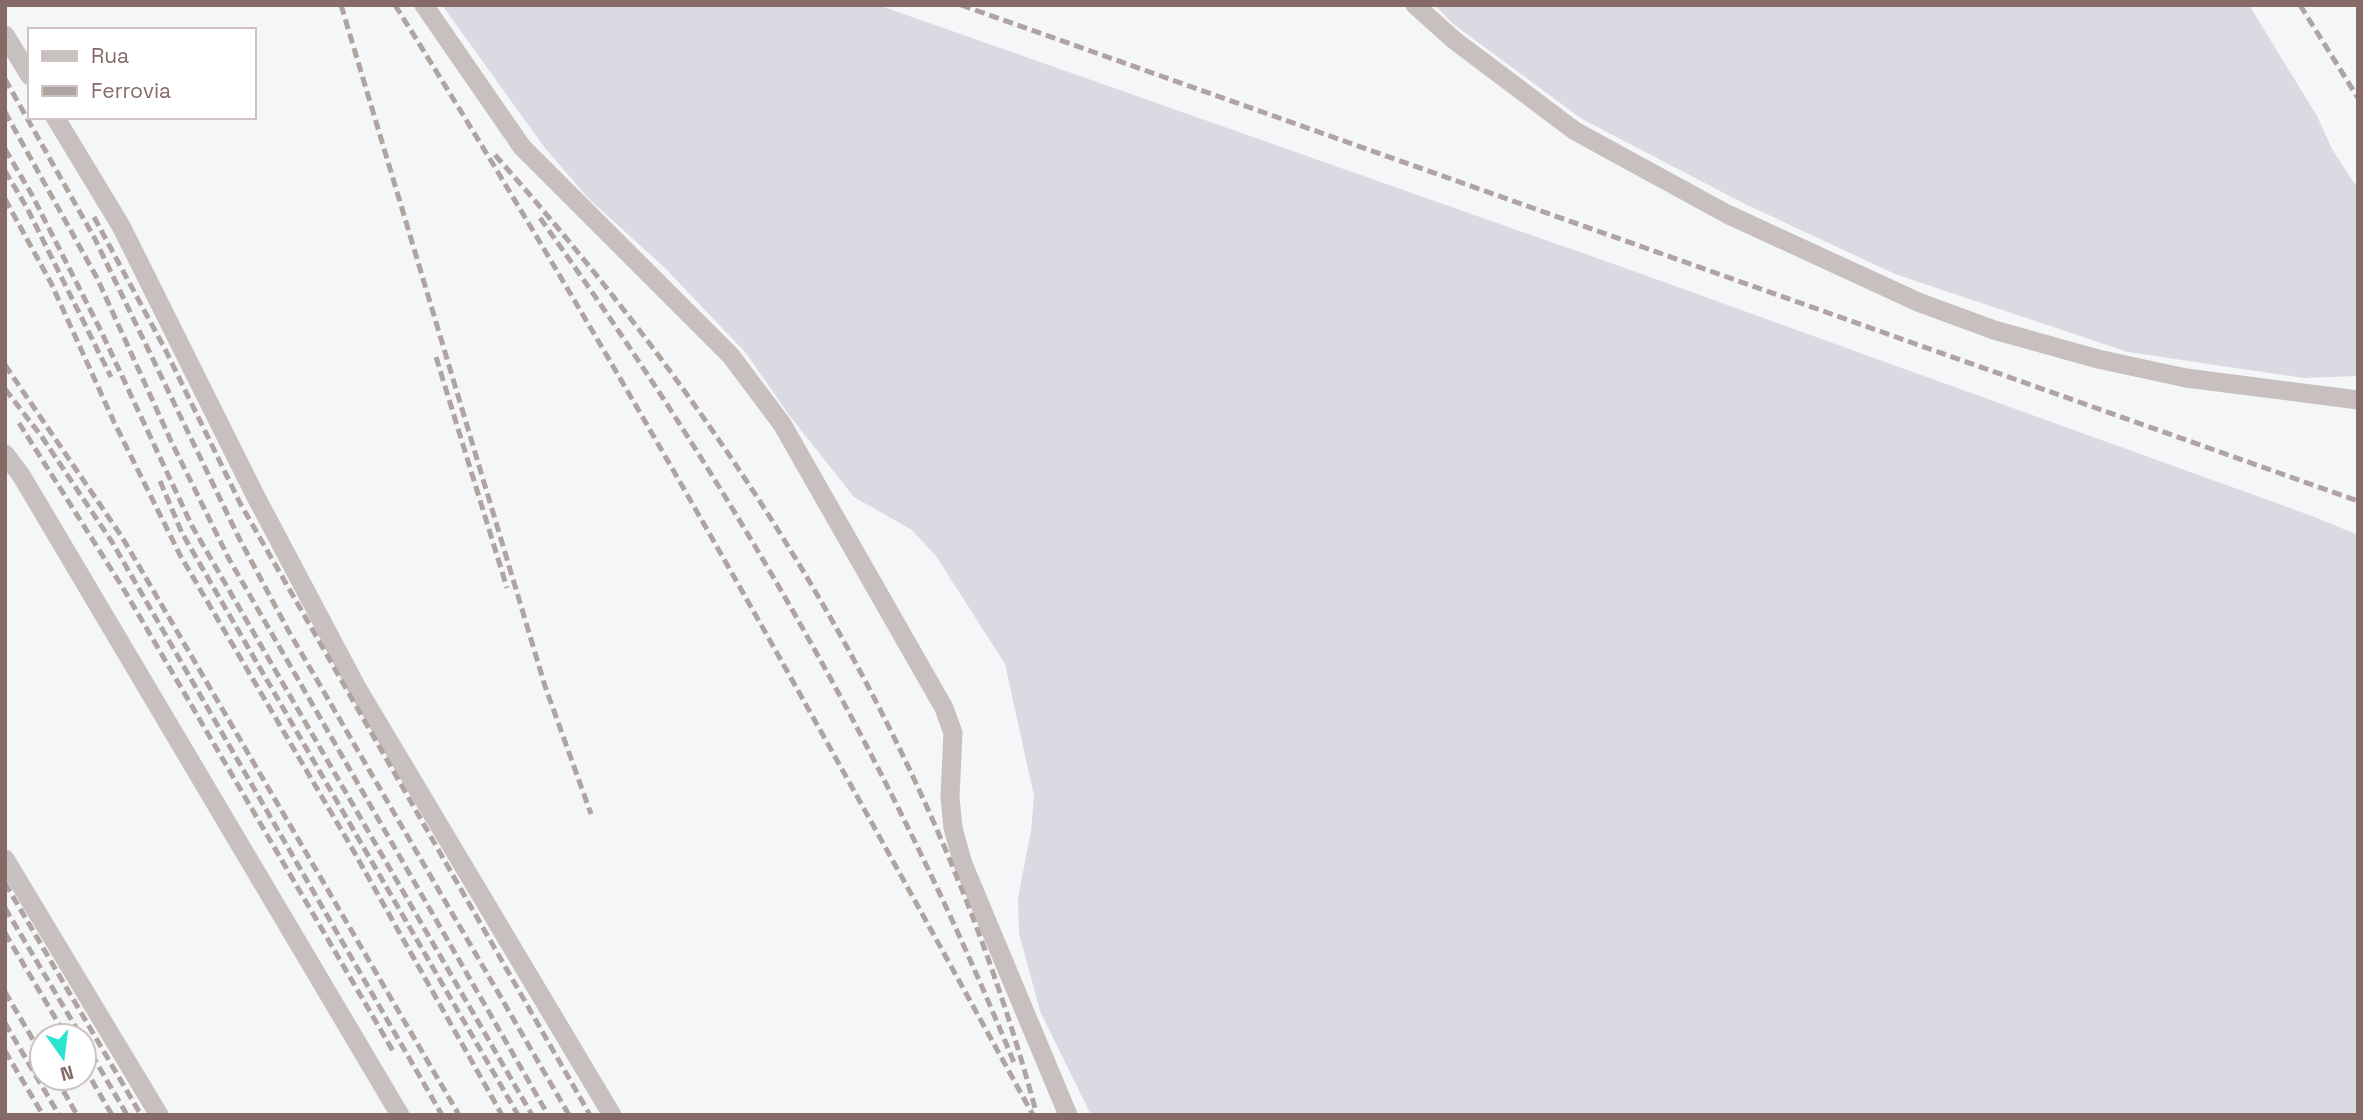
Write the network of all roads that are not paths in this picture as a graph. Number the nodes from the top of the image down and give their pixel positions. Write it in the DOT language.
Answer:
graph roads {
  1 [pos="424,5"];
  2 [pos="1415,5"];
  3 [pos="5,35"];
  4 [pos="28,73"];
  5 [pos="56,119"];
  6 [pos="2358,389"];
  7 [pos="2298,391"];
  8 [pos="2358,400"];
  9 [pos="5,454"];
  10 [pos="5,859"];
  11 [pos="159,1115"];
  12 [pos="400,1115"];
  13 [pos="612,1115"];
  14 [pos="1068,1115"];
  1 -- 14 [label="lane"];
  2 -- 7 [label="lane"];
  3 -- 4 [label="lane"];
  5 -- 13 [label="lane"];
  6 -- 7 [label="lane"];
  7 -- 8 [label="lane"];
  9 -- 12 [label="lane"];
  10 -- 11 [label="lane"];
}
